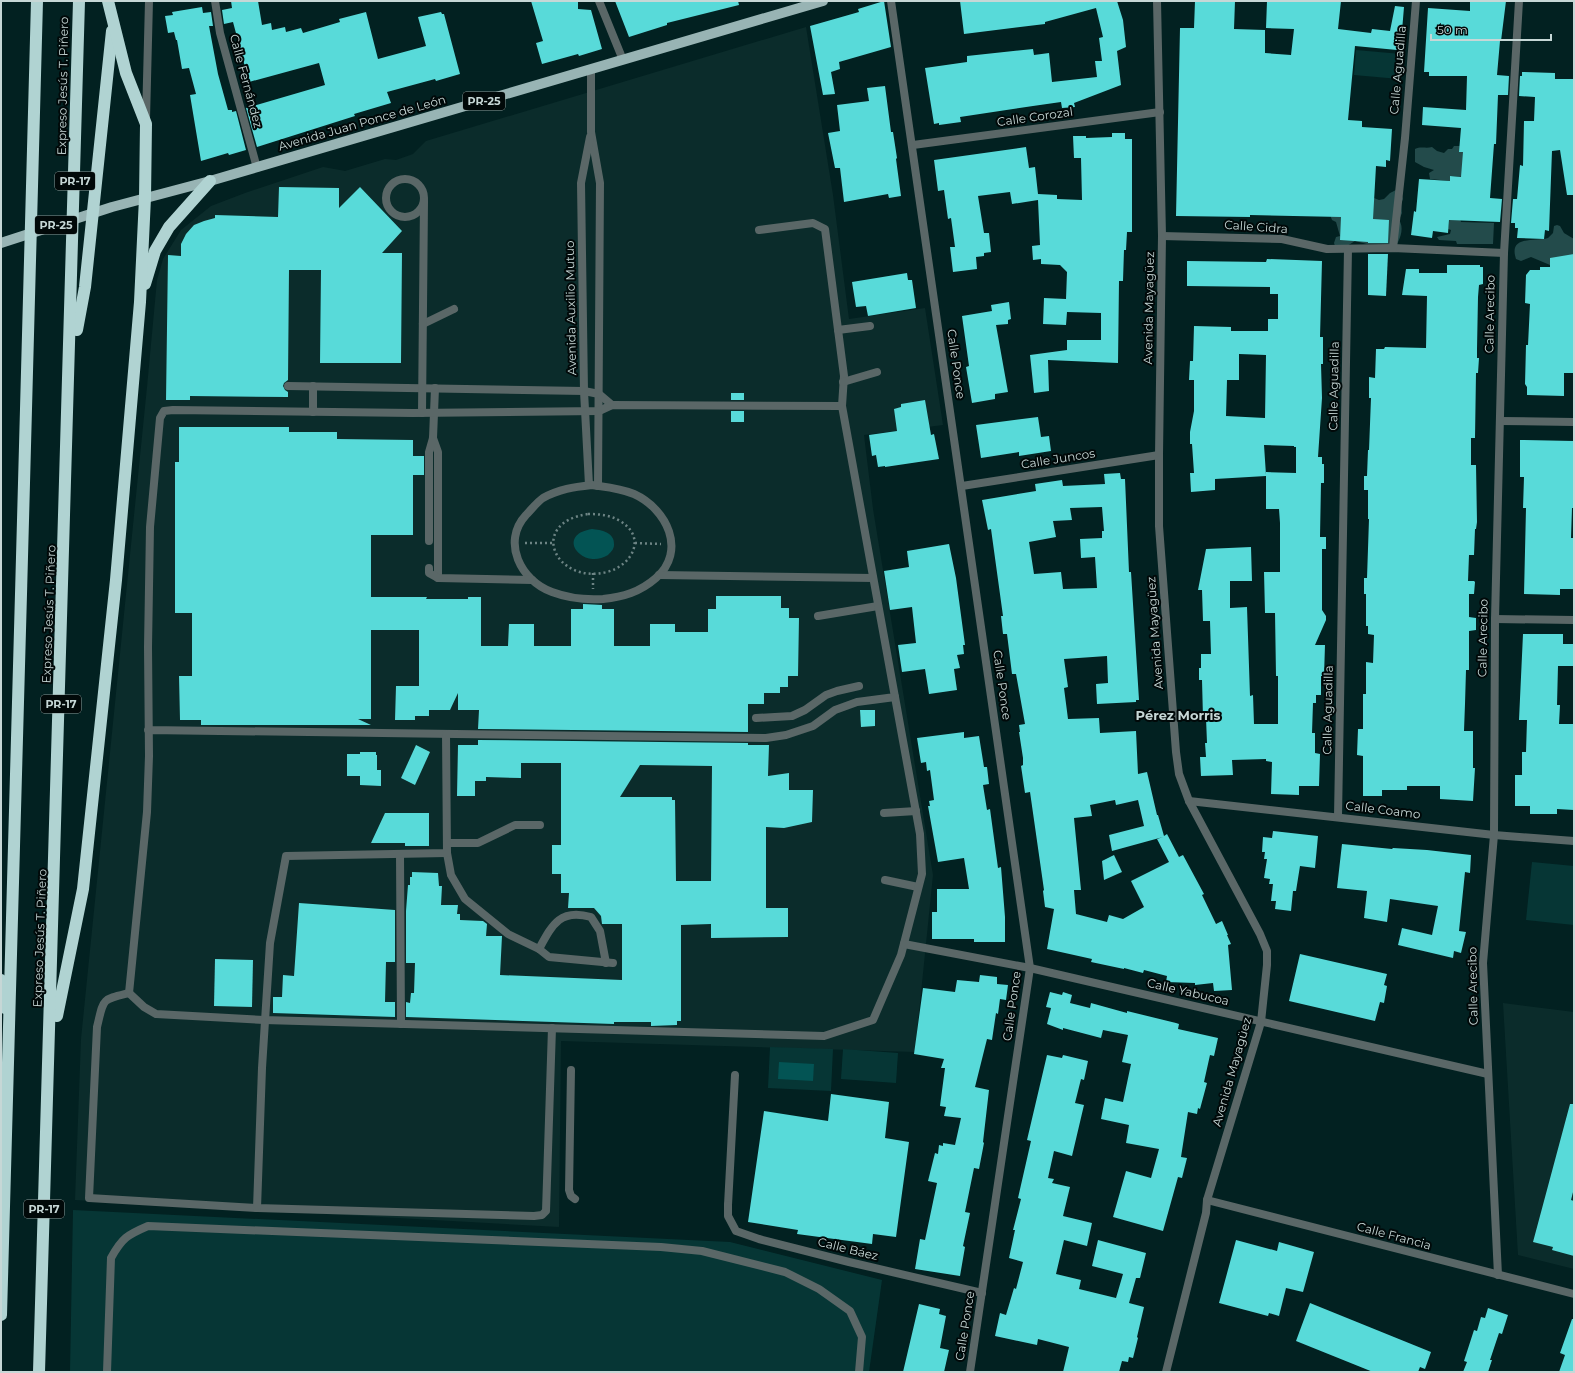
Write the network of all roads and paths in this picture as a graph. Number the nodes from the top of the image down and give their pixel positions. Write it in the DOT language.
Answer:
graph roads {
  1 [pos="37,1"];
  2 [pos="79,1"];
  3 [pos="108,1"];
  4 [pos="114,1"];
  5 [pos="149,1"];
  6 [pos="215,1"];
  7 [pos="599,1"];
  8 [pos="823,1"];
  9 [pos="891,1"];
  10 [pos="1157,1"];
  11 [pos="1416,1"];
  12 [pos="1519,1"];
  13 [pos="623,60"];
  14 [pos="591,69"];
  15 [pos="1160,112"];
  16 [pos="146,124"];
  17 [pos="591,132"];
  18 [pos="913,145"];
  19 [pos="257,168"];
  20 [pos="210,181"];
  21 [pos="145,198"];
  22 [pos="424,201"];
  23 [pos="759,230"];
  24 [pos="1162,236"];
  25 [pos="1,242"];
  26 [pos="1393,248"];
  27 [pos="1348,249"];
  28 [pos="1504,253"];
  29 [pos="140,302"];
  30 [pos="454,309"];
  31 [pos="423,324"];
  32 [pos="870,326"];
  33 [pos="838,330"];
  34 [pos="70,361"];
  35 [pos="877,372"];
  36 [pos="843,382"];
  37 [pos="288,386"];
  38 [pos="313,386"];
  39 [pos="422,388"];
  40 [pos="435,388"];
  41 [pos="584,391"];
  42 [pos="599,394"];
  43 [pos="612,405"];
  44 [pos="842,406"];
  45 [pos="586,411"];
  46 [pos="599,411"];
  47 [pos="313,412"];
  48 [pos="422,413"];
  49 [pos="435,413"];
  50 [pos="1500,420"];
  51 [pos="1574,422"];
  52 [pos="434,438"];
  53 [pos="1158,455"];
  54 [pos="588,485"];
  55 [pos="598,486"];
  56 [pos="962,486"];
  57 [pos="429,541"];
  58 [pos="553,543"];
  59 [pos="635,543"];
  60 [pos="514,544"];
  61 [pos="672,544"];
  62 [pos="429,568"];
  63 [pos="659,575"];
  64 [pos="438,578"];
  65 [pos="873,578"];
  66 [pos="532,580"];
  67 [pos="878,606"];
  68 [pos="818,616"];
  69 [pos="1495,620"];
  70 [pos="1574,620"];
  71 [pos="859,686"];
  72 [pos="895,697"];
  73 [pos="756,718"];
  74 [pos="148,730"];
  75 [pos="446,734"];
  76 [pos="1189,801"];
  77 [pos="916,811"];
  78 [pos="884,813"];
  79 [pos="1338,817"];
  80 [pos="540,825"];
  81 [pos="1494,835"];
  82 [pos="1574,841"];
  83 [pos="447,843"];
  84 [pos="447,852"];
  85 [pos="400,854"];
  86 [pos="885,880"];
  87 [pos="918,887"];
  88 [pos="904,944"];
  89 [pos="539,949"];
  90 [pos="1030,968"];
  91 [pos="1,980"];
  92 [pos="129,993"];
  93 [pos="264,1020"];
  94 [pos="1260,1022"];
  95 [pos="401,1024"];
  96 [pos="552,1028"];
  97 [pos="10,1044"];
  98 [pos="50,1046"];
  99 [pos="571,1070"];
  100 [pos="1488,1074"];
  101 [pos="735,1075"];
  102 [pos="576,1199"];
  103 [pos="1207,1200"];
  104 [pos="257,1208"];
  105 [pos="1498,1275"];
  106 [pos="982,1293"];
  107 [pos="1574,1294"];
  108 [pos="1,1315"];
  109 [pos="39,1372"];
  110 [pos="107,1372"];
  111 [pos="859,1372"];
  112 [pos="970,1372"];
  113 [pos="1166,1372"];
  1 -- 97 [label="highway"];
  2 -- 34 [label="highway, Expreso Jesús T. Piñero / PR-17"];
  3 -- 16 [label="highway"];
  4 -- 34 [label="highway"];
  5 -- 16 [label="street"];
  6 -- 19 [label="street, Calle Fernández"];
  7 -- 13 [label="street"];
  8 -- 13 [label="main road, Avenida Juan Ponce de León / PR-25"];
  9 -- 18 [label="street, Calle Ponce"];
  10 -- 15 [label="street, Avenida Mayagüez"];
  11 -- 26 [label="street, Calle Aguadilla"];
  12 -- 28 [label="street, Calle Arecibo"];
  13 -- 14 [label="main road, Avenida Juan Ponce de León / PR-25"];
  14 -- 17 [label="street, Avenida Auxilio Mutuo"];
  14 -- 19 [label="main road, Avenida Juan Ponce de León / PR-25"];
  15 -- 18 [label="street, Calle Corozal"];
  15 -- 24 [label="street, Avenida Mayagüez"];
  16 -- 21 [label="highway"];
  17 -- 41 [label="street, Avenida Auxilio Mutuo"];
  17 -- 42 [label="street, Avenida Auxilio Mutuo"];
  18 -- 56 [label="street, Calle Ponce"];
  19 -- 20 [label="main road, Avenida Juan Ponce de León / PR-25"];
  20 -- 21 [label="main road, Avenida Juan Ponce de León / PR-25"];
  20 -- 29 [label="highway"];
  21 -- 25 [label="main road, Avenida Juan Ponce de León / PR-25"];
  21 -- 29 [label="highway"];
  22 -- 22 [label="street"];
  22 -- 31 [label="street"];
  23 -- 33 [label="street"];
  24 -- 27 [label="street, Calle Cidra"];
  24 -- 53 [label="street, Avenida Mayagüez"];
  26 -- 27 [label="street"];
  26 -- 28 [label="street"];
  27 -- 79 [label="street, Calle Aguadilla"];
  28 -- 50 [label="street, Calle Arecibo"];
  29 -- 98 [label="highway"];
  30 -- 31 [label="street"];
  31 -- 39 [label="street"];
  32 -- 33 [label="street"];
  33 -- 36 [label="street"];
  34 -- 98 [label="highway, Expreso Jesús T. Piñero / PR-17"];
  35 -- 36 [label="street"];
  36 -- 44 [label="street"];
  37 -- 38 [label="street"];
  38 -- 39 [label="street"];
  38 -- 47 [label="street"];
  39 -- 40 [label="street"];
  39 -- 48 [label="street"];
  40 -- 41 [label="street"];
  40 -- 49 [label="street"];
  41 -- 42 [label="street"];
  41 -- 45 [label="street, Avenida Auxilio Mutuo"];
  42 -- 43 [label="street"];
  42 -- 46 [label="street, Avenida Auxilio Mutuo"];
  43 -- 44 [label="street"];
  43 -- 46 [label="street"];
  44 -- 65 [label="street"];
  45 -- 46 [label="street"];
  45 -- 49 [label="street"];
  45 -- 54 [label="street, Avenida Auxilio Mutuo"];
  46 -- 55 [label="street, Avenida Auxilio Mutuo"];
  47 -- 48 [label="street"];
  47 -- 74 [label="street"];
  48 -- 49 [label="street"];
  49 -- 52 [label="street"];
  50 -- 51 [label="street"];
  50 -- 69 [label="street, Calle Arecibo"];
  52 -- 57 [label="street"];
  52 -- 64 [label="street"];
  53 -- 56 [label="street, Calle Juncos"];
  53 -- 76 [label="street, Avenida Mayagüez"];
  54 -- 55 [label="street"];
  54 -- 60 [label="street"];
  55 -- 61 [label="street"];
  56 -- 90 [label="street, Calle Ponce"];
  58 -- 59 [label="path"];
  58 -- 59 [label="path"];
  58 -- 60 [label="path"];
  59 -- 61 [label="path"];
  60 -- 66 [label="street"];
  61 -- 63 [label="street"];
  62 -- 64 [label="street"];
  63 -- 65 [label="street"];
  63 -- 66 [label="street"];
  64 -- 66 [label="street"];
  65 -- 67 [label="street"];
  67 -- 68 [label="street"];
  67 -- 72 [label="street"];
  69 -- 70 [label="street"];
  69 -- 81 [label="street, Calle Arecibo"];
  71 -- 73 [label="street"];
  72 -- 75 [label="street"];
  72 -- 77 [label="street"];
  74 -- 75 [label="street"];
  74 -- 92 [label="street"];
  75 -- 83 [label="street"];
  76 -- 79 [label="street, Calle Coamo"];
  76 -- 94 [label="street, Avenida Mayagüez"];
  77 -- 78 [label="street"];
  77 -- 87 [label="street"];
  79 -- 81 [label="street, Calle Coamo"];
  80 -- 83 [label="street"];
  81 -- 82 [label="street, Calle Coamo"];
  81 -- 100 [label="street, Calle Arecibo"];
  83 -- 84 [label="street"];
  84 -- 85 [label="street"];
  84 -- 89 [label="street"];
  85 -- 93 [label="street"];
  85 -- 95 [label="street"];
  86 -- 87 [label="street"];
  87 -- 88 [label="street"];
  88 -- 90 [label="street, Calle Yabucoa"];
  88 -- 96 [label="street"];
  89 -- 89 [label="street"];
  90 -- 94 [label="street, Calle Yabucoa"];
  90 -- 106 [label="street, Calle Ponce"];
  91 -- 97 [label="highway"];
  92 -- 93 [label="street"];
  92 -- 104 [label="street"];
  93 -- 95 [label="street"];
  93 -- 104 [label="street"];
  94 -- 100 [label="street, Calle Yabucoa"];
  94 -- 103 [label="street, Avenida Mayagüez"];
  95 -- 96 [label="street"];
  96 -- 104 [label="street"];
  97 -- 108 [label="highway"];
  98 -- 109 [label="highway, Expreso Jesús T. Piñero / PR-17"];
  99 -- 102 [label="street"];
  100 -- 105 [label="street, Calle Arecibo"];
  101 -- 106 [label="street, Calle Báez"];
  103 -- 105 [label="street, Calle Francia"];
  103 -- 113 [label="street, Avenida Mayagüez"];
  105 -- 107 [label="street, Calle Francia"];
  106 -- 112 [label="street, Calle Ponce"];
  110 -- 111 [label="street"];
}
